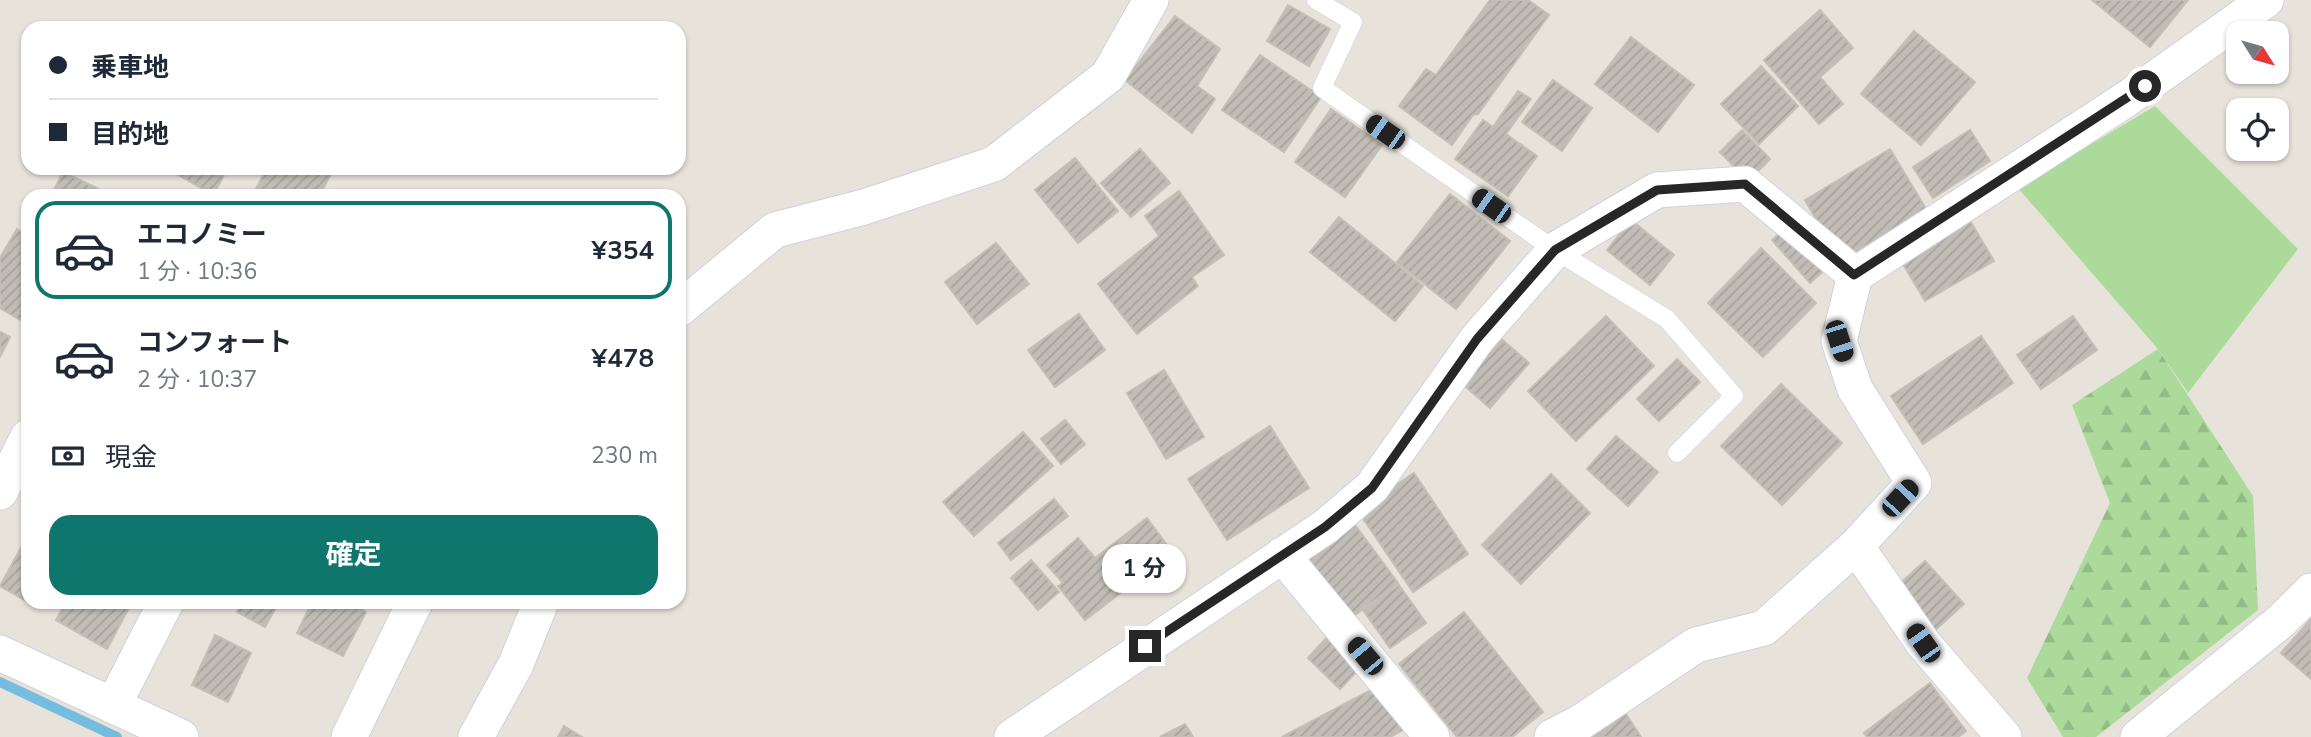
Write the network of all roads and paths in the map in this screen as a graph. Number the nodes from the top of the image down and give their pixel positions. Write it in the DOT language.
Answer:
graph roads {
  1 [pos="1151,0"];
  2 [pos="1315,0"];
  3 [pos="2266,0"];
  4 [pos="1555,250"];
  5 [pos="1854,275"];
  6 [pos="686,303"];
  7 [pos="21,451"];
  8 [pos="1677,453"];
  9 [pos="0,492"];
  10 [pos="1856,546"];
  11 [pos="1282,555"];
  12 [pos="2311,591"];
  13 [pos="162,609"];
  14 [pos="412,609"];
  15 [pos="538,609"];
  16 [pos="0,653"];
  17 [pos="113,706"];
  18 [pos="181,737"];
  19 [pos="349,737"];
  20 [pos="475,737"];
  21 [pos="1012,737"];
  22 [pos="1432,737"];
  23 [pos="1552,737"];
  24 [pos="2004,737"];
  25 [pos="2138,737"];
  1 -- 6 [label="street"];
  2 -- 4 [label="lane"];
  3 -- 5 [label="street"];
  4 -- 5 [label="street"];
  4 -- 8 [label="lane"];
  4 -- 11 [label="street"];
  5 -- 10 [label="street"];
  7 -- 9 [label="street"];
  10 -- 23 [label="street"];
  10 -- 24 [label="street"];
  11 -- 21 [label="street"];
  11 -- 22 [label="street"];
  12 -- 25 [label="street"];
  13 -- 17 [label="street"];
  14 -- 19 [label="street"];
  15 -- 20 [label="street"];
  16 -- 17 [label="street"];
  17 -- 18 [label="street"];
}
